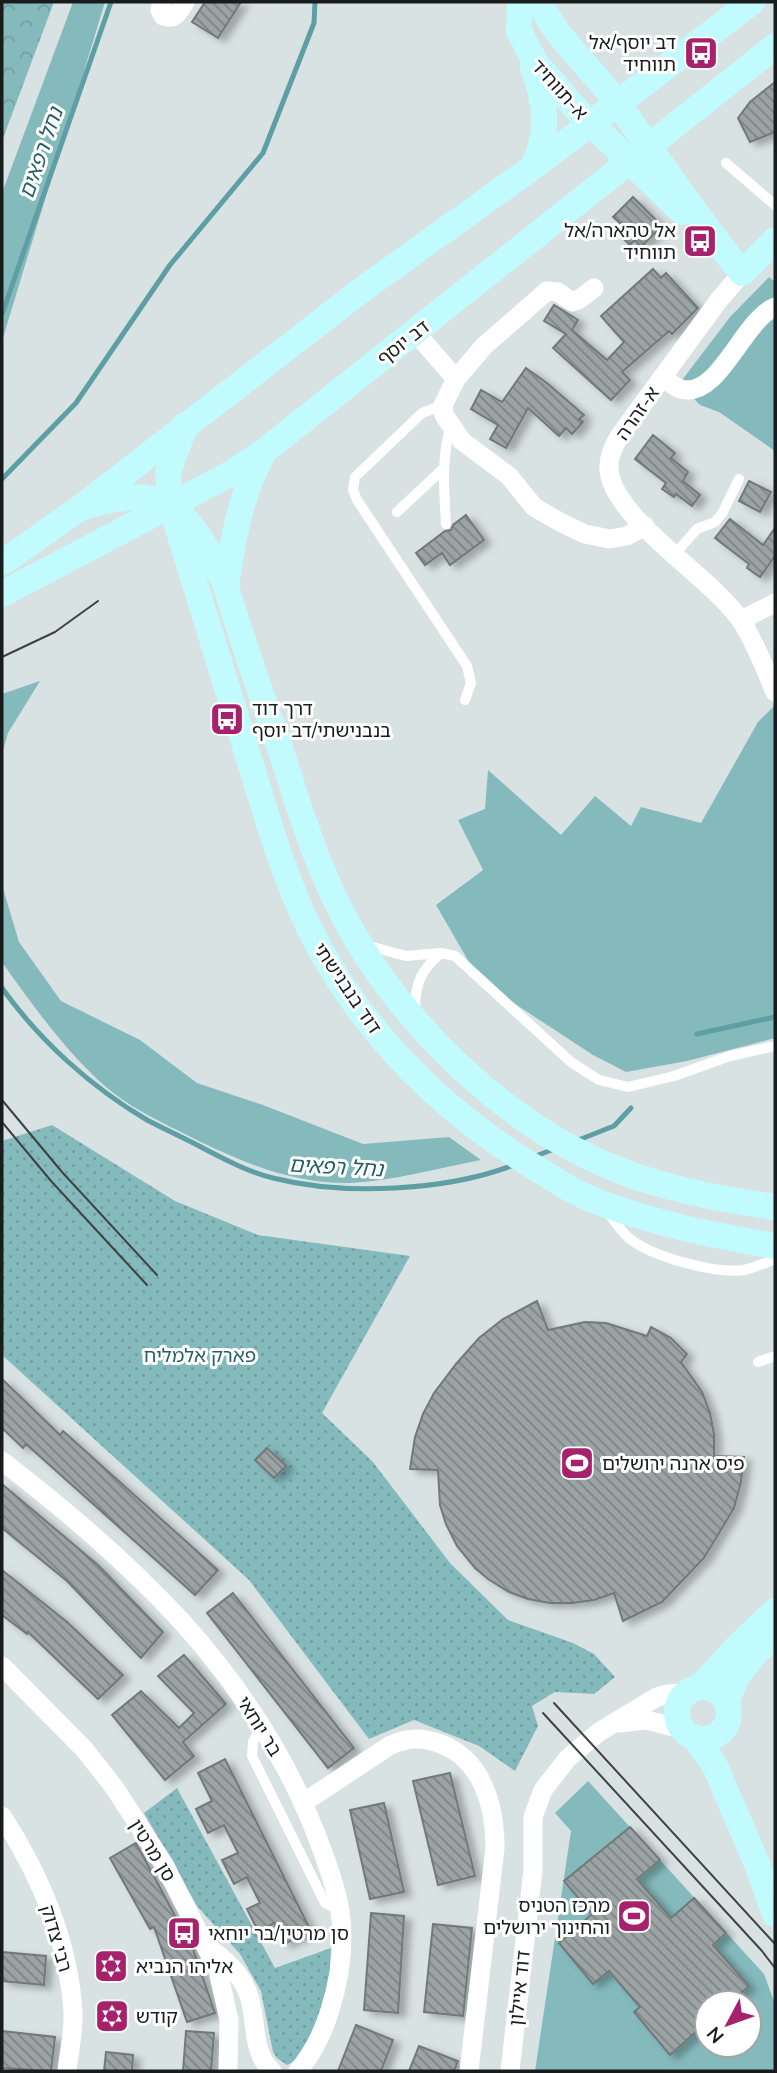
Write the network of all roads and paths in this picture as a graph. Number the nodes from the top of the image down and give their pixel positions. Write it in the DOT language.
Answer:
graph roads {
  1 [pos="162,2"];
  2 [pos="185,2"];
  3 [pos="520,2"];
  4 [pos="541,2"];
  5 [pos="752,2"];
  6 [pos="560,33"];
  7 [pos="523,41"];
  8 [pos="775,46"];
  9 [pos="617,103"];
  10 [pos="590,123"];
  11 [pos="639,154"];
  12 [pos="726,163"];
  13 [pos="533,167"];
  14 [pos="775,205"];
  15 [pos="775,240"];
  16 [pos="741,273"];
  17 [pos="594,288"];
  18 [pos="775,307"];
  19 [pos="415,332"];
  20 [pos="662,377"];
  21 [pos="456,379"];
  22 [pos="443,405"];
  23 [pos="185,425"];
  24 [pos="451,425"];
  25 [pos="263,452"];
  26 [pos="443,469"];
  27 [pos="739,479"];
  28 [pos="357,500"];
  29 [pos="171,506"];
  30 [pos="80,508"];
  31 [pos="353,512"];
  32 [pos="397,512"];
  33 [pos="446,524"];
  34 [pos="645,526"];
  35 [pos="674,555"];
  36 [pos="2,564"];
  37 [pos="226,586"];
  38 [pos="2,594"];
  39 [pos="775,603"];
  40 [pos="741,620"];
  41 [pos="775,692"];
  42 [pos="465,700"];
  43 [pos="359,943"];
  44 [pos="441,953"];
  45 [pos="421,1026"];
  46 [pos="775,1046"];
  47 [pos="600,1203"];
  48 [pos="775,1207"];
  49 [pos="775,1246"];
  50 [pos="775,1259"];
  51 [pos="775,1356"];
  52 [pos="758,1362"];
  53 [pos="2,1461"];
  54 [pos="775,1611"];
  55 [pos="775,1635"];
  56 [pos="2,1666"];
  57 [pos="693,1690"];
  58 [pos="727,1715"];
  59 [pos="262,1726"];
  60 [pos="608,1727"];
  61 [pos="688,1733"];
  62 [pos="303,1803"];
  63 [pos="2,1816"];
  64 [pos="775,1868"];
  65 [pos="340,1910"];
  66 [pos="775,1914"];
  67 [pos="208,1947"];
  68 [pos="67,2071"];
  69 [pos="228,2071"];
  70 [pos="272,2071"];
  71 [pos="298,2071"];
  72 [pos="469,2071"];
  73 [pos="510,2071"];
  1 -- 2 [label="street"];
  3 -- 7 [label="main road, א-תווחיד"];
  4 -- 6 [label="main road, א-תווחיד"];
  5 -- 9 [label="main road"];
  6 -- 7 [label="main road"];
  6 -- 9 [label="main road, א-תווחיד"];
  7 -- 10 [label="main road, א-תווחיד"];
  7 -- 13 [label="main road"];
  8 -- 11 [label="main road, דב יוסף"];
  9 -- 10 [label="main road"];
  9 -- 11 [label="main road"];
  10 -- 11 [label="main road, א-תווחיד"];
  10 -- 13 [label="main road"];
  11 -- 16 [label="main road"];
  11 -- 19 [label="main road, דב יוסף"];
  12 -- 14 [label="lane"];
  13 -- 23 [label="main road"];
  15 -- 16 [label="main road, א-זהרה"];
  16 -- 20 [label="street, א-זהרה"];
  17 -- 21 [label="street"];
  18 -- 20 [label="street"];
  19 -- 21 [label="street"];
  19 -- 25 [label="main road, דב יוסף"];
  20 -- 34 [label="street, א-זהרה"];
  21 -- 22 [label="street"];
  22 -- 24 [label="street"];
  22 -- 28 [label="lane"];
  23 -- 29 [label="main road, דוד בנבנישתי"];
  23 -- 30 [label="main road"];
  24 -- 26 [label="lane"];
  24 -- 34 [label="street"];
  25 -- 29 [label="main road, דב יוסף"];
  25 -- 37 [label="main road"];
  26 -- 32 [label="lane"];
  26 -- 33 [label="lane"];
  27 -- 35 [label="lane"];
  28 -- 31 [label="lane"];
  28 -- 42 [label="lane"];
  29 -- 30 [label="main road"];
  29 -- 37 [label="main road, דוד בנבנישתי"];
  29 -- 38 [label="main road, דב יוסף"];
  29 -- 47 [label="main road, דוד בנבנישתי"];
  30 -- 36 [label="main road"];
  34 -- 35 [label="street, א-זהרה"];
  35 -- 40 [label="street, א-זהרה"];
  37 -- 43 [label="main road, דוד בנבנישתי"];
  39 -- 40 [label="street"];
  40 -- 41 [label="street, א-זהרה"];
  43 -- 44 [label="lane"];
  43 -- 45 [label="main road, דוד בנבנישתי"];
  44 -- 45 [label="lane"];
  44 -- 46 [label="lane"];
  45 -- 48 [label="main road, דוד בנבנישתי"];
  47 -- 49 [label="main road, דוד בנבנישתי"];
  47 -- 50 [label="lane"];
  51 -- 52 [label="lane"];
  53 -- 59 [label="street, בר יוחאי"];
  54 -- 57 [label="main road"];
  55 -- 58 [label="main road"];
  56 -- 67 [label="street, סן מרטין"];
  57 -- 58 [label="main road"];
  57 -- 60 [label="street, דוד איילון"];
  57 -- 61 [label="main road"];
  58 -- 61 [label="main road"];
  58 -- 64 [label="main road"];
  59 -- 62 [label="street, בר יוחאי"];
  59 -- 65 [label="lane"];
  60 -- 61 [label="street, דוד איילון"];
  60 -- 73 [label="street, דוד איילון"];
  61 -- 66 [label="main road"];
  62 -- 65 [label="street, בר יוחאי"];
  62 -- 72 [label="street"];
  63 -- 68 [label="street, רבי צדוק"];
  65 -- 71 [label="street, בר יוחאי"];
  67 -- 69 [label="street, סן מרטין"];
  67 -- 70 [label="street"];
}
